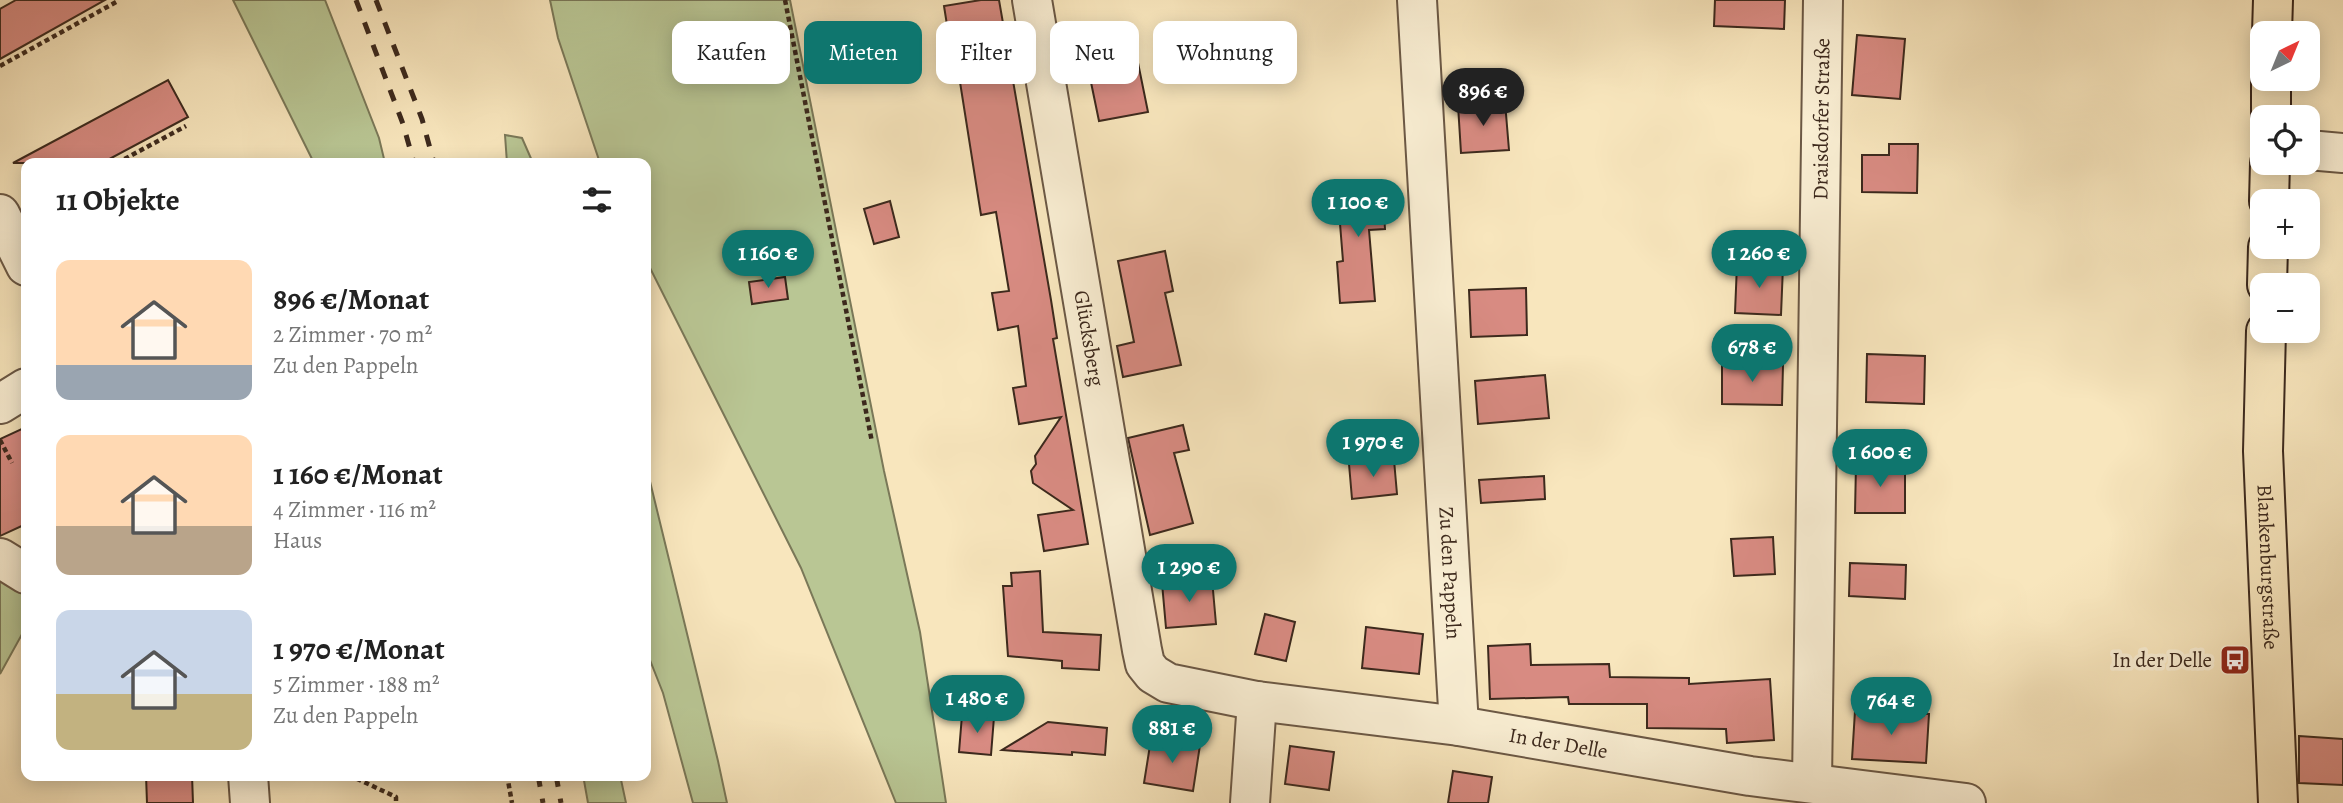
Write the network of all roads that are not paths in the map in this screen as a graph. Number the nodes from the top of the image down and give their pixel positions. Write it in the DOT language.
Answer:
graph roads {
  1 [pos="1032,0"];
  2 [pos="1417,0"];
  3 [pos="1822,0"];
  4 [pos="2273,0"];
  5 [pos="2272,21"];
  6 [pos="2320,150"];
  7 [pos="2343,153"];
  8 [pos="0,214"];
  9 [pos="21,256"];
  10 [pos="2266,343"];
  11 [pos="21,391"];
  12 [pos="0,404"];
  13 [pos="0,558"];
  14 [pos="21,572"];
  15 [pos="1153,674"];
  16 [pos="1257,701"];
  17 [pos="1459,726"];
  18 [pos="248,781"];
  19 [pos="1812,782"];
  20 [pos="1750,789"];
  21 [pos="250,803"];
  22 [pos="1250,803"];
  23 [pos="1966,803"];
  24 [pos="2278,803"];
  1 -- 15 [label="street, Glücksberg"];
  2 -- 17 [label="street, Zu den Pappeln"];
  3 -- 19 [label="street, Draisdorfer Straße"];
  4 -- 5 [label="main road"];
  6 -- 7 [label="street"];
  8 -- 9 [label="street"];
  10 -- 24 [label="main road, Blankenburgstraße"];
  11 -- 12 [label="street"];
  13 -- 14 [label="street"];
  15 -- 16 [label="street, In der Delle"];
  16 -- 17 [label="street, In der Delle"];
  16 -- 22 [label="street"];
  17 -- 20 [label="street, In der Delle"];
  18 -- 21 [label="street"];
  19 -- 20 [label="street, In der Delle"];
  19 -- 23 [label="street, In der Delle"];
}
